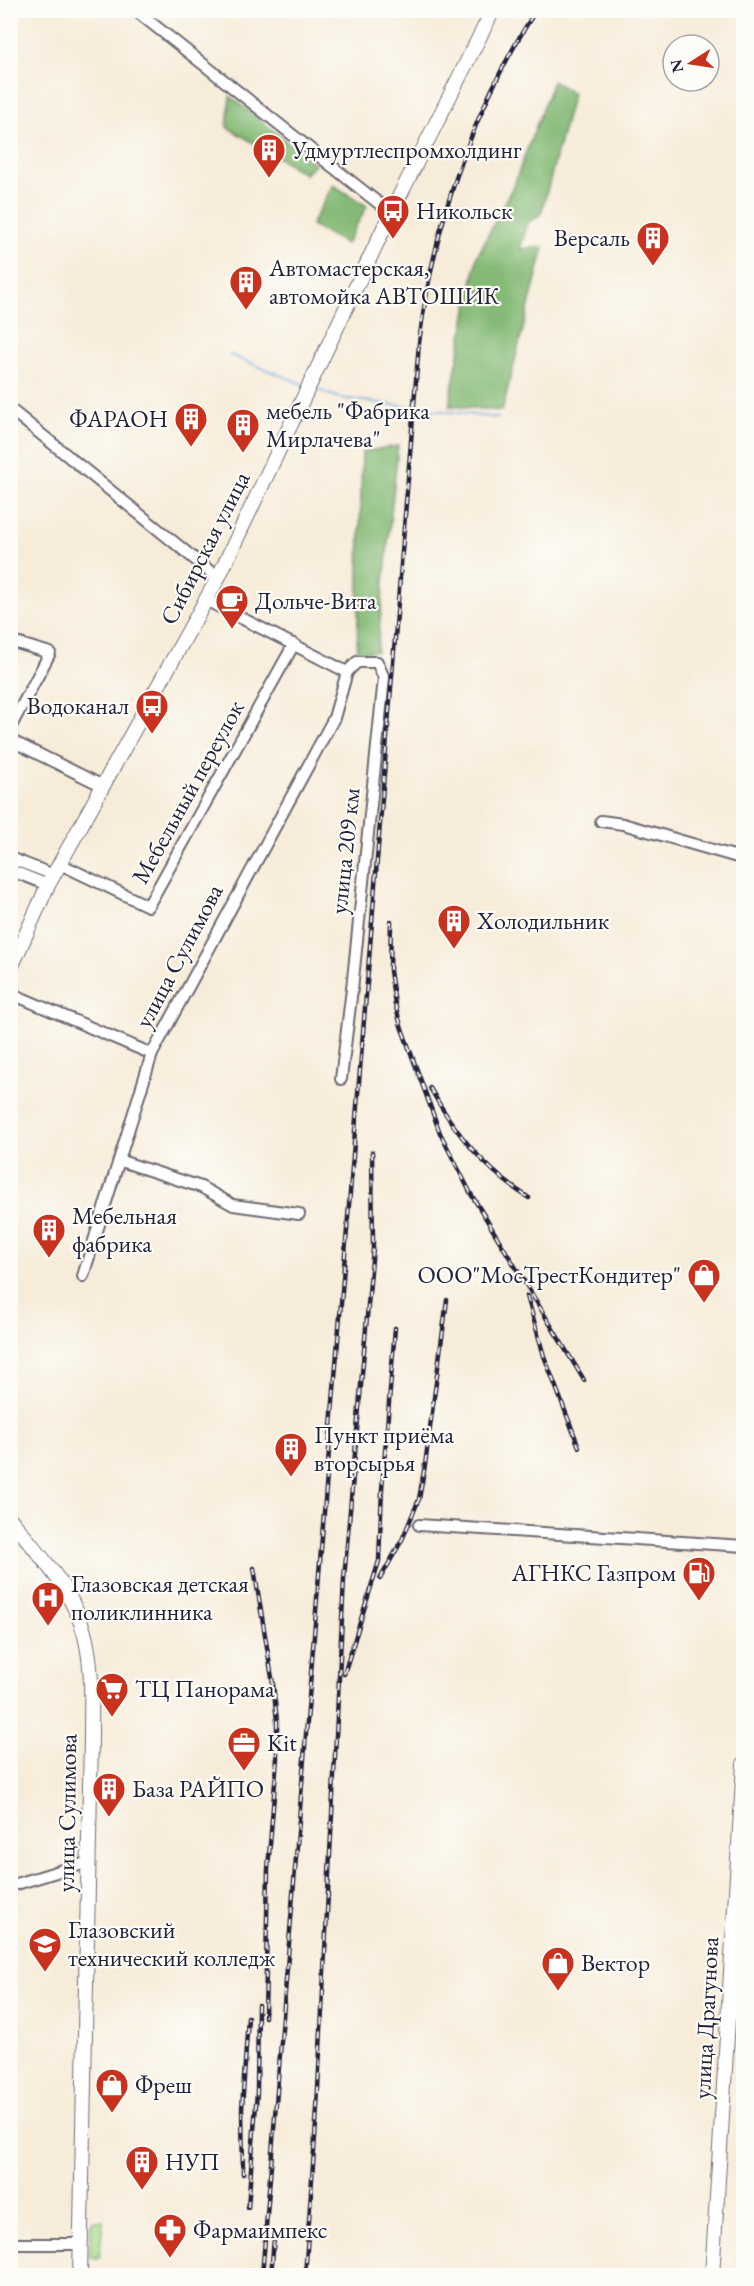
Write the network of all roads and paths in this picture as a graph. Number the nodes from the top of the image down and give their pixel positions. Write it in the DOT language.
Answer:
graph roads {
  1 [pos="135,10"];
  2 [pos="493,10"];
  3 [pos="391,213"];
  4 [pos="10,409"];
  5 [pos="218,578"];
  6 [pos="206,600"];
  7 [pos="10,641"];
  8 [pos="294,644"];
  9 [pos="347,672"];
  10 [pos="10,728"];
  11 [pos="10,741"];
  12 [pos="103,786"];
  13 [pos="601,821"];
  14 [pos="10,858"];
  15 [pos="744,859"];
  16 [pos="10,870"];
  17 [pos="54,874"];
  18 [pos="10,970"];
  19 [pos="10,993"];
  20 [pos="152,1054"];
  21 [pos="341,1079"];
  22 [pos="121,1161"];
  23 [pos="299,1214"];
  24 [pos="83,1276"];
  25 [pos="10,1520"];
  26 [pos="419,1524"];
  27 [pos="744,1546"];
  28 [pos="744,1764"];
  29 [pos="741,1843"];
  30 [pos="89,1862"];
  31 [pos="10,1886"];
  32 [pos="739,1925"];
  33 [pos="729,2013"];
  34 [pos="744,2015"];
  35 [pos="10,2244"];
  36 [pos="80,2244"];
  37 [pos="80,2276"];
  38 [pos="712,2276"];
  1 -- 3 [label="street"];
  2 -- 3 [label="main road, Сибирская улица"];
  3 -- 5 [label="main road, Сибирская улица"];
  4 -- 5 [label="street"];
  5 -- 6 [label="main road, Сибирская улица"];
  6 -- 8 [label="street"];
  6 -- 12 [label="main road, Сибирская улица"];
  7 -- 10 [label="street"];
  8 -- 9 [label="street"];
  8 -- 17 [label="street, Мебельный переулок"];
  9 -- 20 [label="street, улица Сулимова"];
  9 -- 21 [label="street, улица 209 км"];
  11 -- 12 [label="street"];
  12 -- 17 [label="main road, Сибирская улица"];
  13 -- 15 [label="street"];
  14 -- 17 [label="street"];
  16 -- 17 [label="street"];
  17 -- 18 [label="main road, Сибирская улица"];
  19 -- 20 [label="street"];
  20 -- 22 [label="street, улица Сулимова"];
  22 -- 23 [label="street"];
  22 -- 24 [label="street, улица Сулимова"];
  25 -- 30 [label="main road, улица Сулимова"];
  26 -- 27 [label="street"];
  28 -- 29 [label="main road, улица Драгунова"];
  29 -- 32 [label="main road, улица Драгунова"];
  30 -- 31 [label="street"];
  30 -- 36 [label="main road, улица Сулимова"];
  32 -- 33 [label="main road, улица Драгунова"];
  33 -- 34 [label="street"];
  33 -- 38 [label="main road, улица Драгунова"];
  35 -- 36 [label="street"];
  36 -- 37 [label="main road, улица Сулимова"];
}
